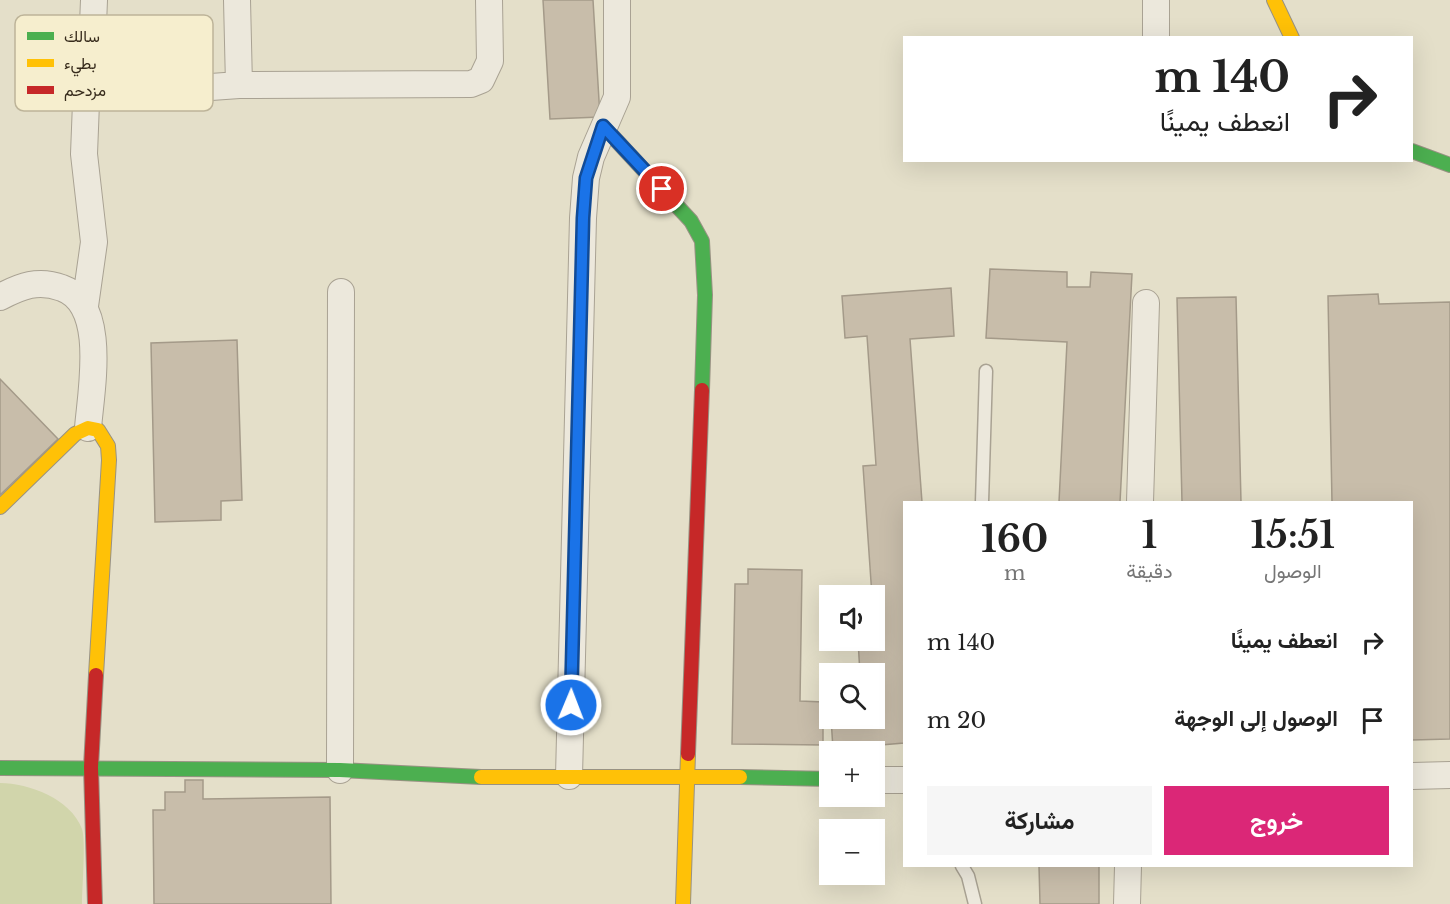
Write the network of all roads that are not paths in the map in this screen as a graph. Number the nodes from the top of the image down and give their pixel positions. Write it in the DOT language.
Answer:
graph roads {
  1 [pos="94,0"];
  2 [pos="237,0"];
  3 [pos="489,0"];
  4 [pos="617,0"];
  5 [pos="1156,0"];
  6 [pos="1274,0"];
  7 [pos="93,15"];
  8 [pos="1156,36"];
  9 [pos="1291,36"];
  10 [pos="239,85"];
  11 [pos="213,87"];
  12 [pos="86,111"];
  13 [pos="603,126"];
  14 [pos="1413,151"];
  15 [pos="1450,165"];
  16 [pos="340,292"];
  17 [pos="0,297"];
  18 [pos="1146,303"];
  19 [pos="85,306"];
  20 [pos="986,371"];
  21 [pos="88,429"];
  22 [pos="982,501"];
  23 [pos="1140,501"];
  24 [pos="0,507"];
  25 [pos="91,767"];
  26 [pos="0,768"];
  27 [pos="340,770"];
  28 [pos="1450,775"];
  29 [pos="569,776"];
  30 [pos="690,776"];
  31 [pos="1413,776"];
  32 [pos="819,779"];
  33 [pos="885,780"];
  34 [pos="903,780"];
  35 [pos="963,867"];
  36 [pos="1128,867"];
  37 [pos="95,904"];
  38 [pos="683,904"];
  39 [pos="975,904"];
  40 [pos="1127,904"];
  1 -- 7 [label="street"];
  2 -- 10 [label="street"];
  3 -- 10 [label="street"];
  4 -- 13 [label="street"];
  5 -- 8 [label="street"];
  6 -- 9 [label="street"];
  10 -- 11 [label="street"];
  12 -- 19 [label="street"];
  13 -- 29 [label="street"];
  13 -- 30 [label="street"];
  14 -- 15 [label="street"];
  16 -- 27 [label="street"];
  17 -- 19 [label="street"];
  18 -- 23 [label="street"];
  19 -- 21 [label="street"];
  20 -- 22 [label="lane"];
  21 -- 24 [label="street"];
  21 -- 25 [label="street"];
  25 -- 26 [label="street"];
  25 -- 27 [label="street"];
  25 -- 37 [label="street"];
  27 -- 29 [label="street"];
  28 -- 31 [label="street"];
  29 -- 30 [label="street"];
  30 -- 32 [label="street"];
  30 -- 38 [label="street"];
  33 -- 34 [label="street"];
  35 -- 39 [label="lane"];
  36 -- 40 [label="street"];
}
